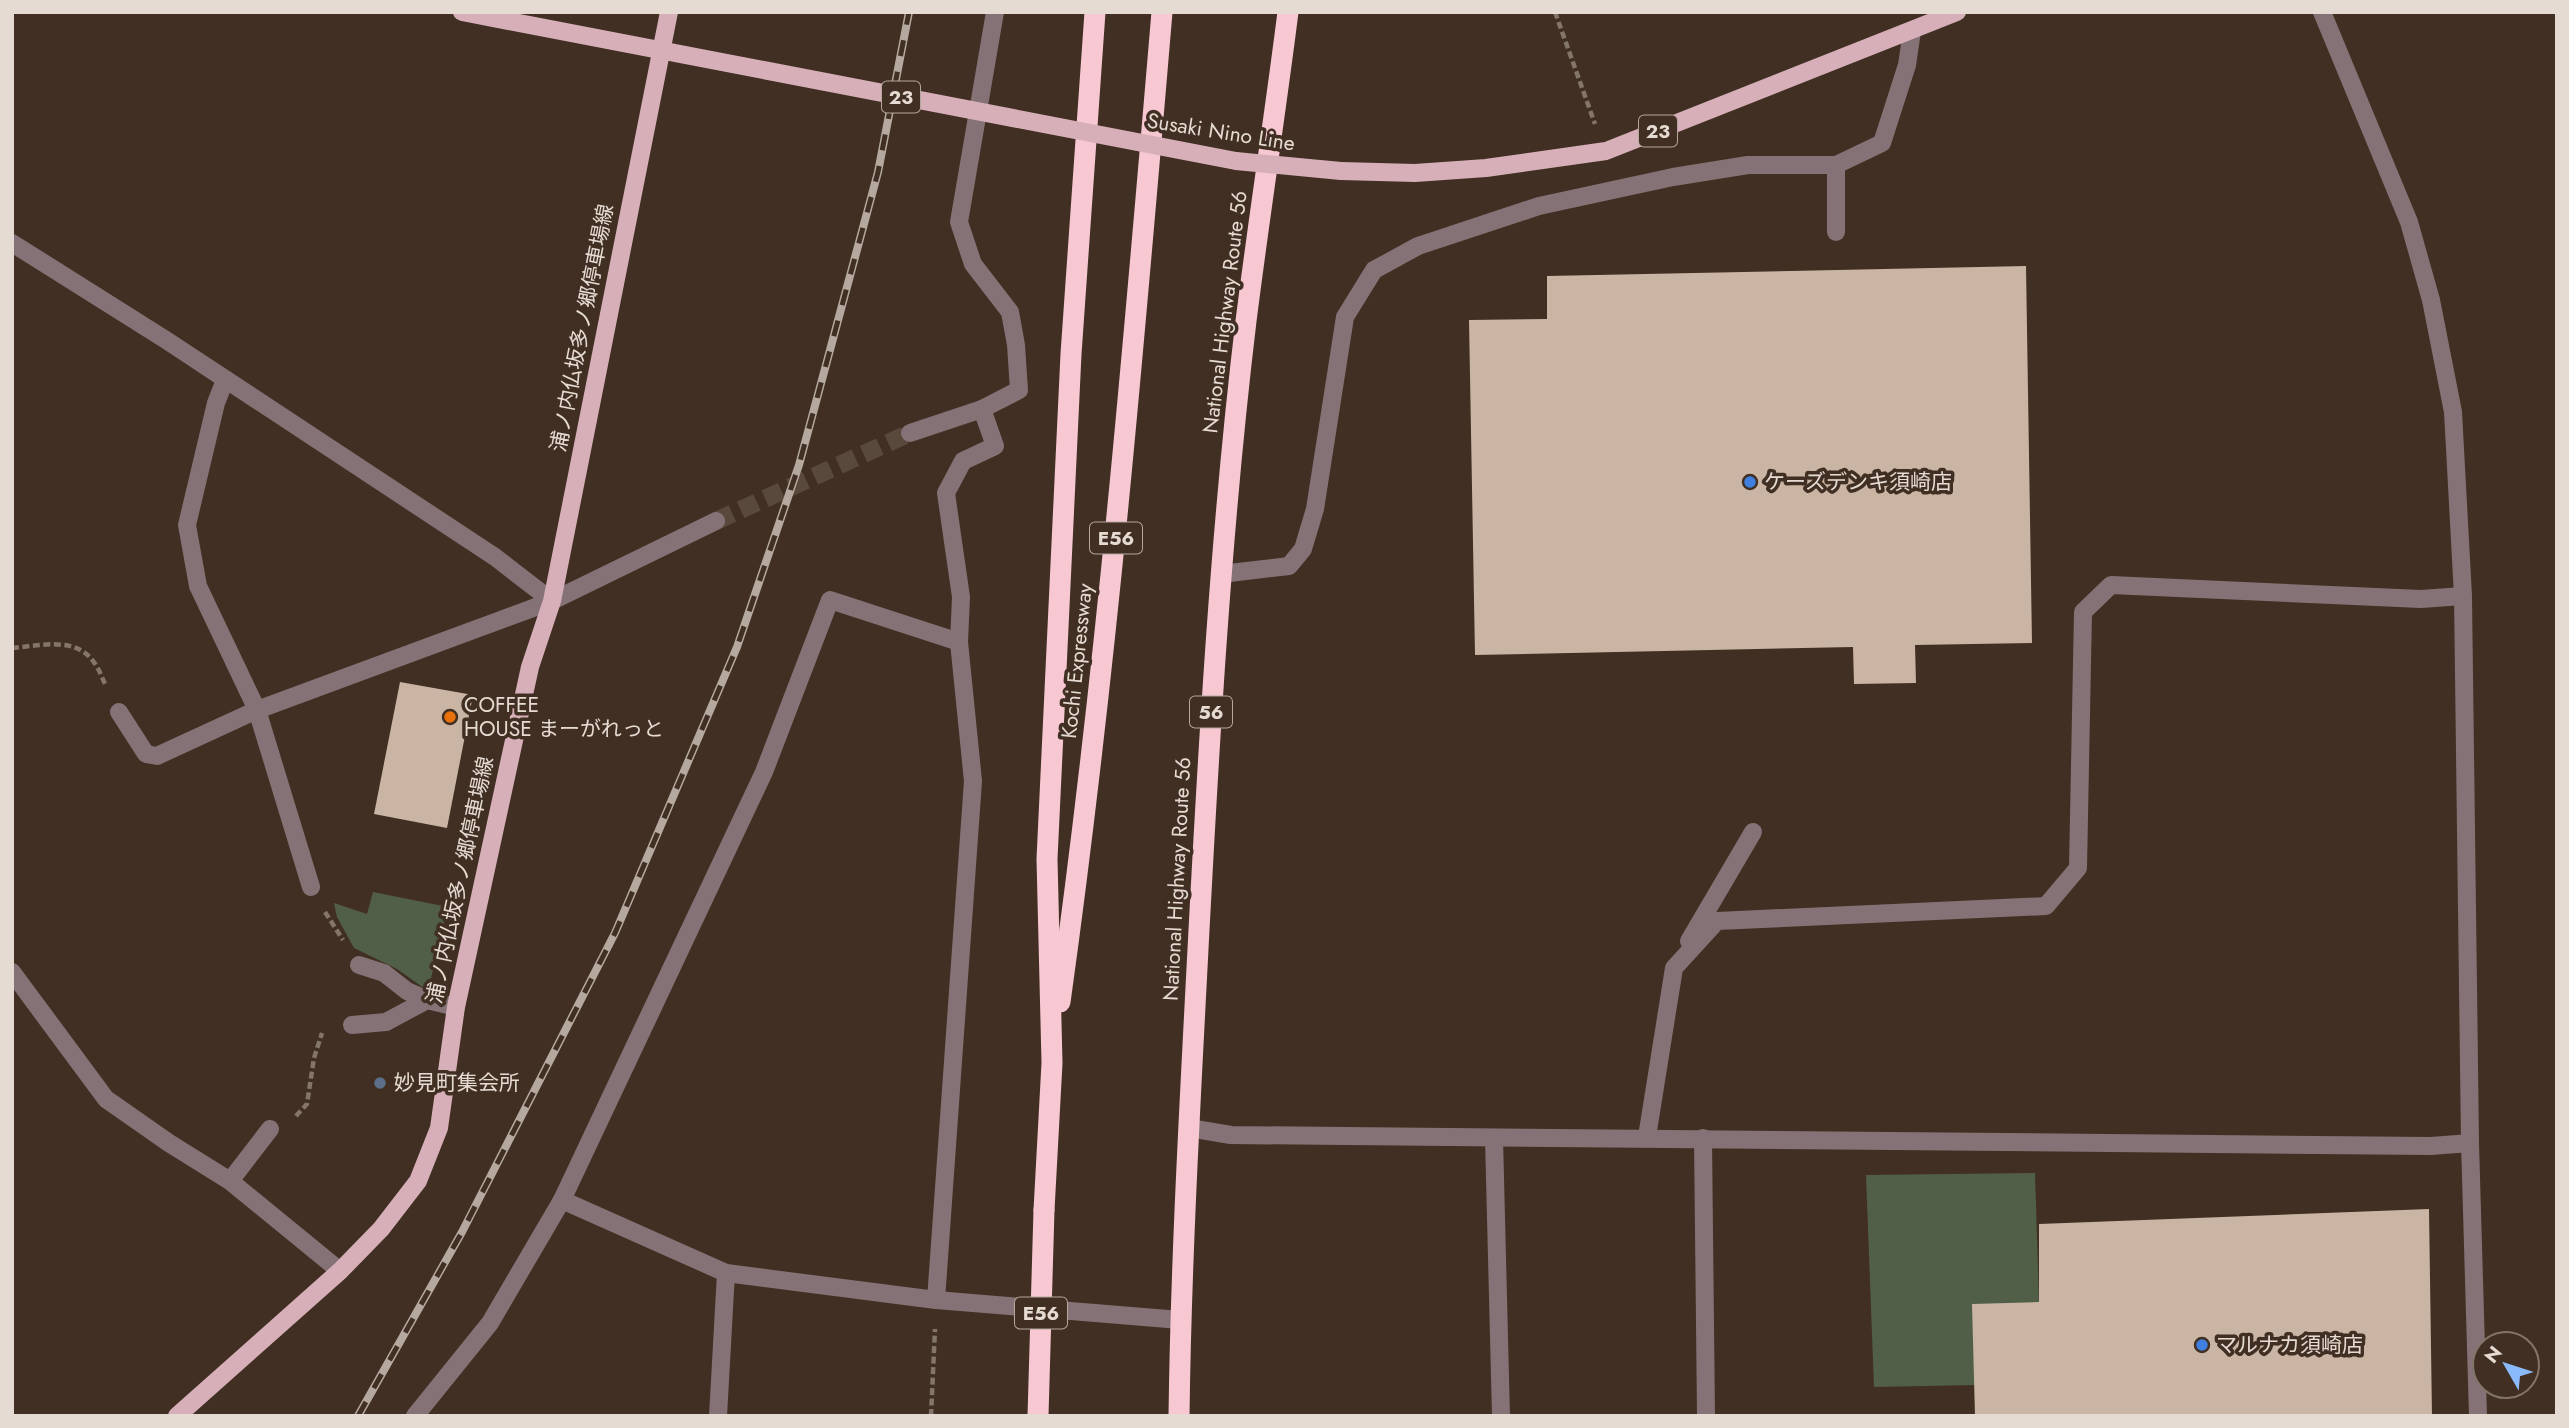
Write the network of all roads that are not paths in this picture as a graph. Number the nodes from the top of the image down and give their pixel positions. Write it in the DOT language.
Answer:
graph roads {
  1 [pos="462,12"];
  2 [pos="669,12"];
  3 [pos="995,12"];
  4 [pos="1095,12"];
  5 [pos="1162,12"];
  6 [pos="1288,12"];
  7 [pos="1957,12"];
  8 [pos="2322,12"];
  9 [pos="1912,31"];
  10 [pos="1836,165"];
  11 [pos="1836,232"];
  12 [pos="12,243"];
  13 [pos="225,380"];
  14 [pos="982,409"];
  15 [pos="910,433"];
  16 [pos="716,521"];
  17 [pos="1221,574"];
  18 [pos="2463,596"];
  19 [pos="552,600"];
  20 [pos="959,642"];
  21 [pos="257,710"];
  22 [pos="119,712"];
  23 [pos="1753,832"];
  24 [pos="311,887"];
  25 [pos="359,965"];
  26 [pos="1674,968"];
  27 [pos="12,972"];
  28 [pos="427,1000"];
  29 [pos="456,1007"];
  30 [pos="352,1025"];
  31 [pos="1052,1063"];
  32 [pos="1189,1128"];
  33 [pos="270,1129"];
  34 [pos="1647,1137"];
  35 [pos="1494,1138"];
  36 [pos="1703,1138"];
  37 [pos="2470,1143"];
  38 [pos="230,1181"];
  39 [pos="562,1200"];
  40 [pos="340,1271"];
  41 [pos="726,1273"];
  42 [pos="936,1300"];
  43 [pos="1180,1321"];
  44 [pos="177,1416"];
  45 [pos="415,1416"];
  46 [pos="718,1416"];
  47 [pos="1038,1416"];
  48 [pos="1179,1416"];
  49 [pos="1501,1416"];
  50 [pos="1706,1416"];
  51 [pos="2478,1416"];
  1 -- 9 [label="main road, Susaki Nino Line / 23, bridge"];
  2 -- 19 [label="main road, 浦ノ内仏坂多ノ郷停車場線"];
  3 -- 14 [label="street"];
  4 -- 31 [label="highway, Kochi Expressway / E56"];
  5 -- 31 [label="highway, Kochi Expressway / E56"];
  6 -- 17 [label="highway, National Highway Route 56 / 56"];
  7 -- 9 [label="main road, Susaki Nino Line / 23"];
  8 -- 18 [label="street"];
  9 -- 10 [label="street"];
  10 -- 11 [label="street"];
  10 -- 17 [label="street"];
  12 -- 13 [label="street"];
  13 -- 19 [label="street"];
  13 -- 21 [label="street"];
  14 -- 15 [label="street"];
  14 -- 20 [label="street"];
  16 -- 19 [label="street"];
  17 -- 32 [label="highway, National Highway Route 56 / 56"];
  18 -- 26 [label="street"];
  18 -- 37 [label="street"];
  19 -- 21 [label="street"];
  19 -- 29 [label="main road, 浦ノ内仏坂多ノ郷停車場線"];
  20 -- 39 [label="street"];
  20 -- 42 [label="street"];
  21 -- 22 [label="street"];
  21 -- 24 [label="street"];
  23 -- 26 [label="street"];
  25 -- 28 [label="street"];
  26 -- 34 [label="street"];
  27 -- 38 [label="street"];
  28 -- 29 [label="street"];
  28 -- 30 [label="street"];
  29 -- 40 [label="main road, 浦ノ内仏坂多ノ郷停車場線"];
  31 -- 47 [label="highway, Kochi Expressway / E56, bridge"];
  32 -- 35 [label="street"];
  32 -- 43 [label="highway, National Highway Route 56 / 56"];
  33 -- 38 [label="street"];
  34 -- 35 [label="street"];
  34 -- 36 [label="street"];
  35 -- 49 [label="street"];
  36 -- 37 [label="street"];
  36 -- 50 [label="street"];
  37 -- 51 [label="street"];
  38 -- 40 [label="street"];
  39 -- 41 [label="street"];
  39 -- 45 [label="street"];
  40 -- 44 [label="main road, 浦ノ内仏坂多ノ郷停車場線"];
  41 -- 42 [label="street"];
  41 -- 46 [label="street"];
  42 -- 43 [label="street"];
  43 -- 48 [label="highway, National Highway Route 56 / 56"];
}
